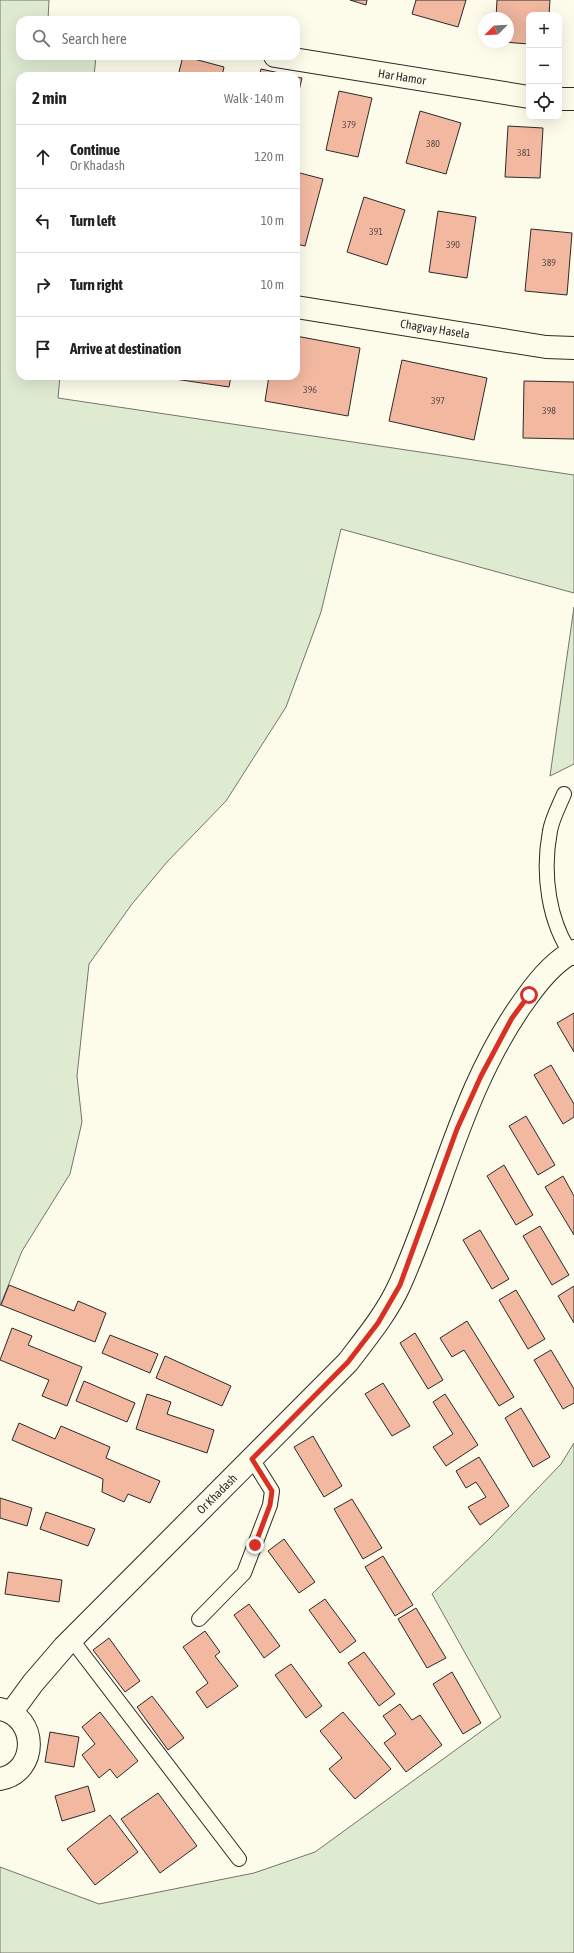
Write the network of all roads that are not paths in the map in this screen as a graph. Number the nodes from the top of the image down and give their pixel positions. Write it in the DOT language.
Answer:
graph roads {
  1 [pos="300,60"];
  2 [pos="526,97"];
  3 [pos="562,99"];
  4 [pos="574,99"];
  5 [pos="300,308"];
  6 [pos="574,348"];
  7 [pos="564,794"];
  8 [pos="573,954"];
  9 [pos="252,1459"];
  10 [pos="199,1619"];
  11 [pos="72,1640"];
  12 [pos="6,1711"];
  13 [pos="0,1779"];
  14 [pos="239,1859"];
  1 -- 2 [label="street, Har Hamor"];
  3 -- 4 [label="street"];
  5 -- 6 [label="street, Chagvay Hasela"];
  7 -- 8 [label="lane"];
  8 -- 9 [label="street, Or Khadash"];
  9 -- 10 [label="lane"];
  9 -- 11 [label="street, Or Khadash"];
  11 -- 12 [label="street, Or Khadash"];
  11 -- 14 [label="lane"];
  12 -- 13 [label="street"];
}
